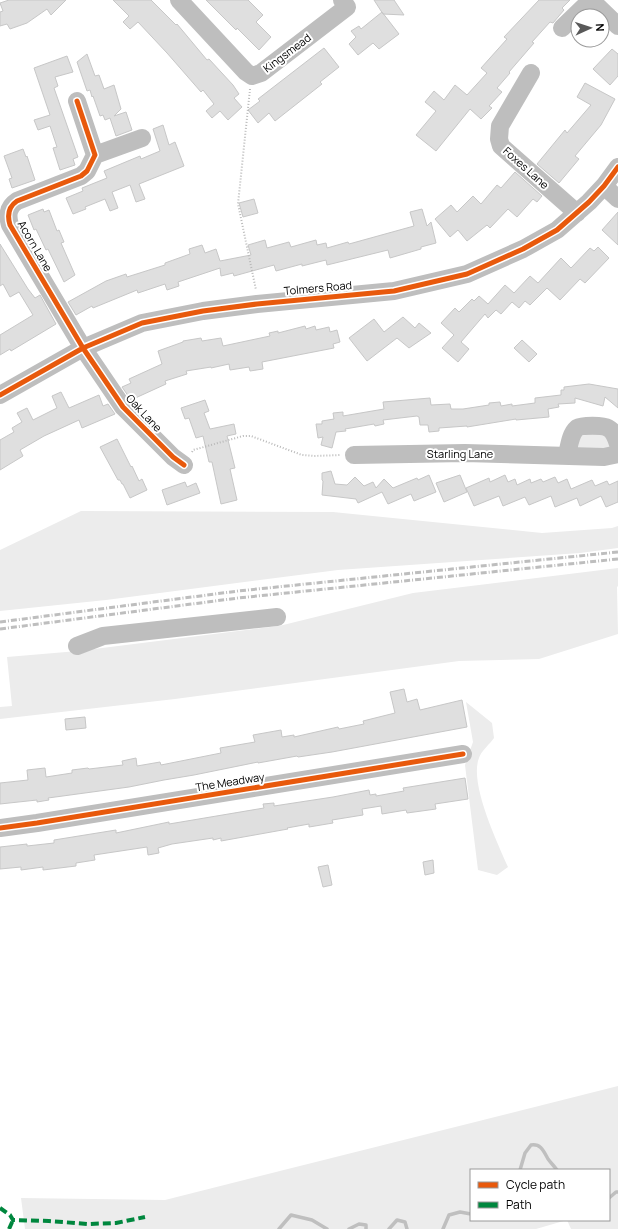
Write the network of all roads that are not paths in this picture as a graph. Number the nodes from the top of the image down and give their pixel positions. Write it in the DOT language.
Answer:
graph roads {
  1 [pos="179,0"];
  2 [pos="345,4"];
  3 [pos="618,26"];
  4 [pos="562,28"];
  5 [pos="531,73"];
  6 [pos="77,101"];
  7 [pos="142,138"];
  8 [pos="95,155"];
  9 [pos="618,167"];
  10 [pos="604,186"];
  11 [pos="618,199"];
  12 [pos="4,211"];
  13 [pos="577,213"];
  14 [pos="84,348"];
  15 [pos="0,395"];
  16 [pos="618,444"];
  17 [pos="618,454"];
  18 [pos="354,455"];
  19 [pos="567,455"];
  20 [pos="184,465"];
  21 [pos="277,617"];
  22 [pos="77,646"];
  23 [pos="463,754"];
  24 [pos="0,828"];
  1 -- 2 [label="street, Kingsmead"];
  3 -- 4 [label="street"];
  5 -- 13 [label="street, Foxes Lane"];
  6 -- 8 [label="street"];
  7 -- 8 [label="street"];
  8 -- 12 [label="street, Acorn Lane"];
  9 -- 10 [label="street, Tolmers Road"];
  10 -- 11 [label="street"];
  10 -- 13 [label="street, Tolmers Road"];
  12 -- 14 [label="street, Acorn Lane"];
  13 -- 14 [label="street, Tolmers Road"];
  14 -- 15 [label="street, Tolmers Road"];
  14 -- 20 [label="street, Oak Lane"];
  16 -- 19 [label="street"];
  17 -- 19 [label="street, Starling Lane"];
  18 -- 19 [label="street, Starling Lane"];
  21 -- 22 [label="street"];
  23 -- 24 [label="street, The Meadway"];
}
